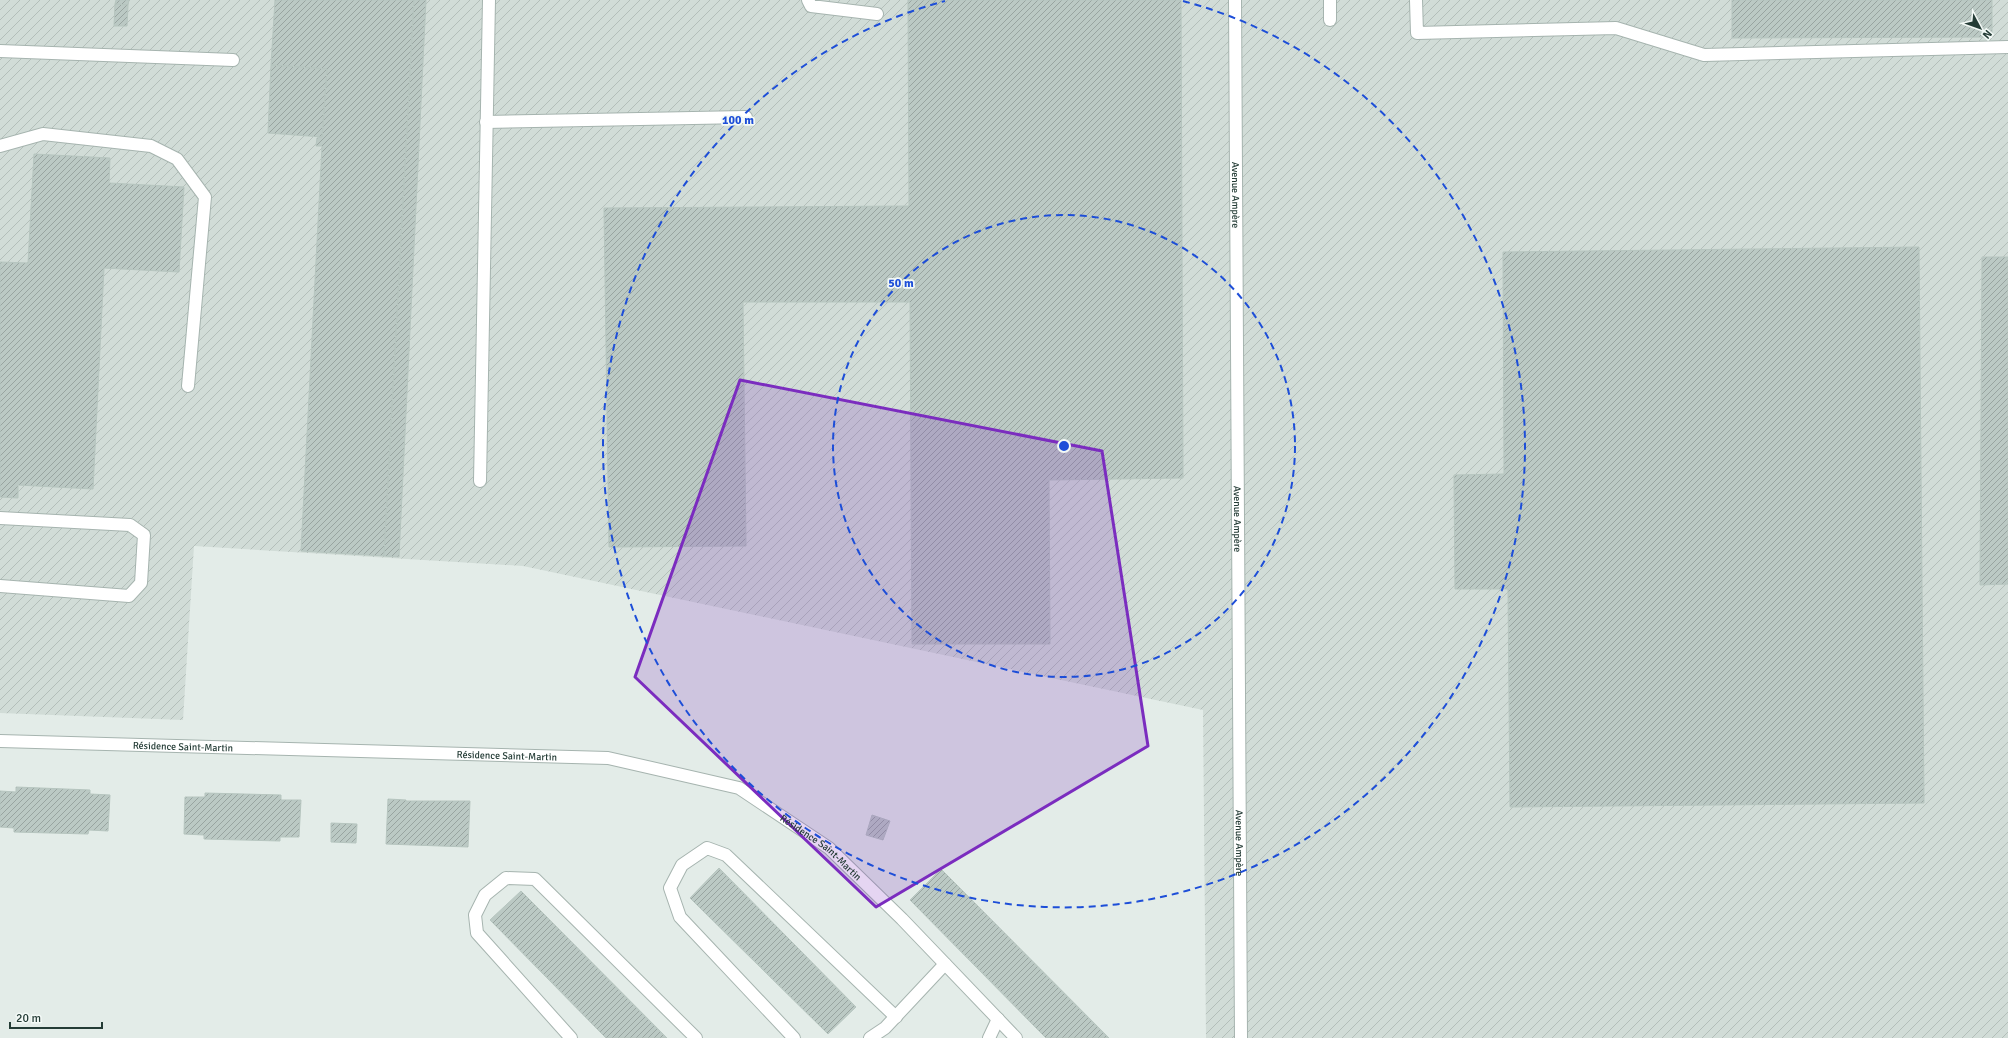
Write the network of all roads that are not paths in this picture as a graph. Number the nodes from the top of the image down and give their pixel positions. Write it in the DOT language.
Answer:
graph roads {
  1 [pos="489,0"];
  2 [pos="808,0"];
  3 [pos="1235,0"];
  4 [pos="1330,0"];
  5 [pos="1416,0"];
  6 [pos="877,14"];
  7 [pos="1330,20"];
  8 [pos="2008,47"];
  9 [pos="0,51"];
  10 [pos="233,60"];
  11 [pos="746,117"];
  12 [pos="486,122"];
  13 [pos="0,146"];
  14 [pos="188,386"];
  15 [pos="480,481"];
  16 [pos="0,518"];
  17 [pos="0,586"];
  18 [pos="0,741"];
  19 [pos="945,964"];
  20 [pos="896,1017"];
  21 [pos="998,1019"];
  22 [pos="571,1038"];
  23 [pos="696,1038"];
  24 [pos="794,1038"];
  25 [pos="870,1038"];
  26 [pos="989,1038"];
  27 [pos="1016,1038"];
  28 [pos="1241,1038"];
  1 -- 12 [label="street"];
  2 -- 6 [label="street"];
  3 -- 28 [label="street, Avenue Ampère"];
  4 -- 7 [label="street"];
  5 -- 8 [label="street"];
  9 -- 10 [label="street"];
  11 -- 12 [label="street"];
  12 -- 15 [label="street"];
  13 -- 14 [label="street"];
  16 -- 17 [label="street"];
  18 -- 19 [label="street, Résidence Saint-Martin"];
  19 -- 20 [label="street"];
  19 -- 21 [label="street, Résidence Saint-Martin"];
  20 -- 24 [label="street"];
  20 -- 25 [label="street"];
  21 -- 26 [label="street"];
  21 -- 27 [label="street, Résidence Saint-Martin"];
  22 -- 23 [label="street"];
}
